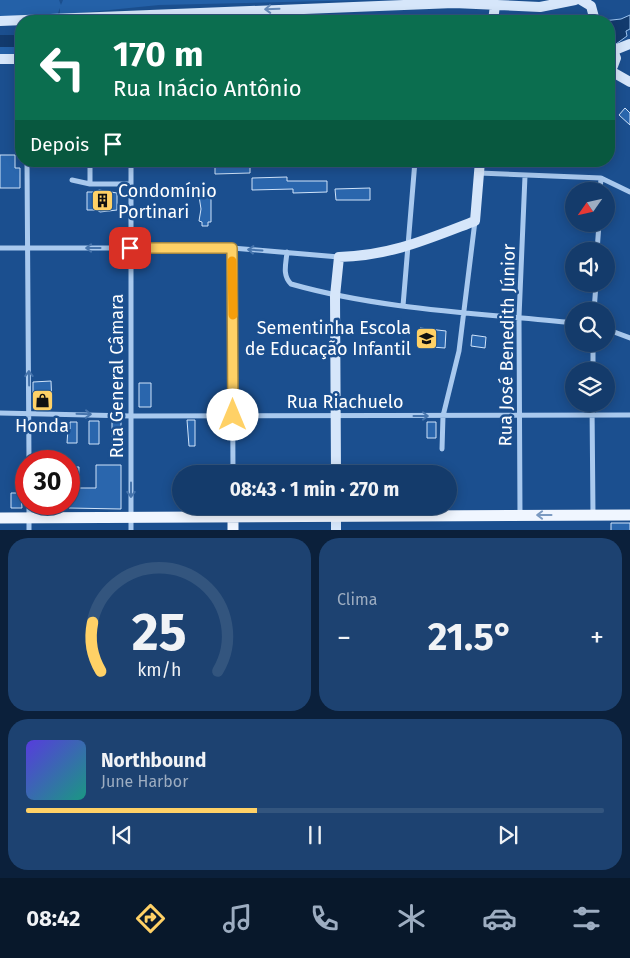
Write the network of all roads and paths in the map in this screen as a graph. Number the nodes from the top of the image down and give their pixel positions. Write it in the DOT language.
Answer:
graph roads {
  1 [pos="532,0"];
  2 [pos="575,0"];
  3 [pos="581,0"];
  4 [pos="457,1"];
  5 [pos="540,8"];
  6 [pos="495,9"];
  7 [pos="137,15"];
  8 [pos="594,15"];
  9 [pos="15,20"];
  10 [pos="0,21"];
  11 [pos="616,56"];
  12 [pos="0,59"];
  13 [pos="15,59"];
  14 [pos="630,76"];
  15 [pos="630,82"];
  16 [pos="27,167"];
  17 [pos="90,167"];
  18 [pos="131,167"];
  19 [pos="415,167"];
  20 [pos="480,167"];
  21 [pos="479,173"];
  22 [pos="525,176"];
  23 [pos="601,178"];
  24 [pos="72,180"];
  25 [pos="601,182"];
  26 [pos="90,184"];
  27 [pos="131,184"];
  28 [pos="630,192"];
  29 [pos="475,221"];
  30 [pos="408,247"];
  31 [pos="0,248"];
  32 [pos="28,248"];
  33 [pos="130,248"];
  34 [pos="232,248"];
  35 [pos="287,252"];
  36 [pos="339,257"];
  37 [pos="335,296"];
  38 [pos="403,306"];
  39 [pos="464,312"];
  40 [pos="519,317"];
  41 [pos="565,322"];
  42 [pos="615,333"];
  43 [pos="630,338"];
  44 [pos="0,413"];
  45 [pos="29,413"];
  46 [pos="592,414"];
  47 [pos="233,415"];
  48 [pos="336,415"];
  49 [pos="518,415"];
  50 [pos="630,415"];
  51 [pos="131,416"];
  52 [pos="443,416"];
  53 [pos="442,449"];
  54 [pos="29,450"];
  55 [pos="233,465"];
  56 [pos="336,465"];
  57 [pos="172,514"];
  58 [pos="457,514"];
  59 [pos="233,515"];
  60 [pos="336,515"];
  61 [pos="593,515"];
  62 [pos="630,515"];
  63 [pos="131,516"];
  64 [pos="520,516"];
  65 [pos="0,518"];
  66 [pos="29,518"];
  67 [pos="29,530"];
  68 [pos="131,530"];
  69 [pos="233,530"];
  70 [pos="336,530"];
  1 -- 5 [label="street"];
  2 -- 5 [label="main road"];
  3 -- 8 [label="main road"];
  4 -- 6 [label="main road"];
  4 -- 7 [label="main road, one-way"];
  5 -- 6 [label="main road"];
  9 -- 10 [label="main road, one-way"];
  11 -- 14 [label="main road"];
  11 -- 15 [label="main road"];
  12 -- 13 [label="main road"];
  16 -- 32 [label="street"];
  17 -- 26 [label="street"];
  18 -- 27 [label="street, Rua General Câmara"];
  19 -- 30 [label="street"];
  20 -- 21 [label="main road"];
  21 -- 22 [label="street"];
  21 -- 29 [label="main road"];
  22 -- 23 [label="street"];
  22 -- 40 [label="street, Rua José Benedith Júnior"];
  23 -- 25 [label="street"];
  23 -- 28 [label="street"];
  24 -- 26 [label="street"];
  26 -- 27 [label="street"];
  27 -- 33 [label="street, Rua General Câmara"];
  29 -- 30 [label="main road"];
  29 -- 39 [label="street"];
  30 -- 36 [label="main road"];
  30 -- 38 [label="street"];
  31 -- 32 [label="street"];
  33 -- 32 [label="street, one-way"];
  45 -- 32 [label="street, one-way"];
  33 -- 34 [label="street"];
  33 -- 51 [label="street, Rua General Câmara"];
  35 -- 34 [label="street, one-way"];
  34 -- 47 [label="street"];
  35 -- 36 [label="street"];
  35 -- 37 [label="street"];
  36 -- 37 [label="main road"];
  37 -- 38 [label="street"];
  37 -- 48 [label="main road"];
  38 -- 39 [label="street"];
  39 -- 40 [label="street"];
  39 -- 52 [label="street"];
  40 -- 41 [label="street"];
  40 -- 49 [label="street, Rua José Benedith Júnior"];
  42 -- 43 [label="street"];
  44 -- 45 [label="street, Rua Riachuelo"];
  45 -- 51 [label="street, Rua Riachuelo, one-way"];
  45 -- 54 [label="street"];
  46 -- 49 [label="street, Rua Riachuelo"];
  46 -- 50 [label="street, Rua Riachuelo"];
  46 -- 61 [label="street"];
  47 -- 48 [label="street, Rua Riachuelo"];
  47 -- 51 [label="street, Rua Riachuelo"];
  47 -- 55 [label="street"];
  48 -- 52 [label="street, Rua Riachuelo, one-way"];
  48 -- 56 [label="main road"];
  49 -- 52 [label="street, Rua Riachuelo"];
  49 -- 64 [label="street, Rua José Benedith Júnior"];
  51 -- 63 [label="street, Rua General Câmara, one-way"];
  52 -- 53 [label="street"];
  57 -- 63 [label="main road"];
  58 -- 64 [label="main road"];
  59 -- 69 [label="main road"];
  60 -- 70 [label="main road"];
  61 -- 62 [label="main road"];
  61 -- 64 [label="main road, one-way"];
  63 -- 66 [label="main road"];
  63 -- 68 [label="street, Rua General Câmara"];
  65 -- 66 [label="main road"];
  66 -- 67 [label="street"];
}
